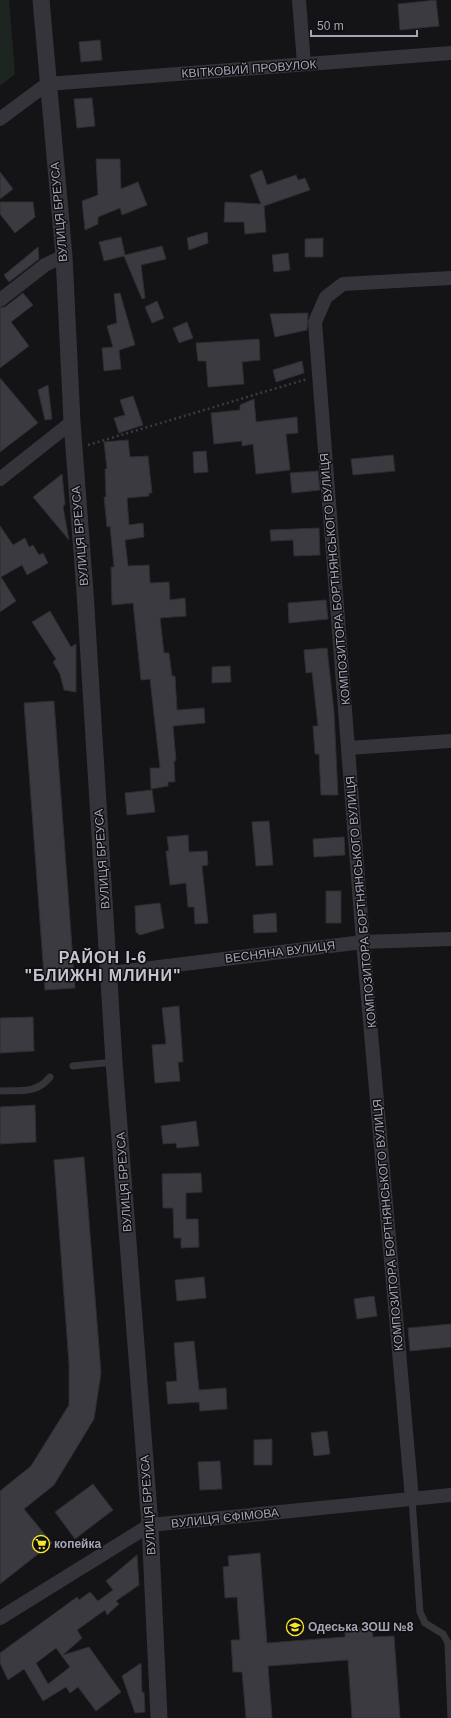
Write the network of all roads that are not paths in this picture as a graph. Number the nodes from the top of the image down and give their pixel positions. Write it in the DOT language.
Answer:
graph roads {
  1 [pos="41,0"];
  2 [pos="299,0"];
  3 [pos="451,53"];
  4 [pos="304,64"];
  5 [pos="47,84"];
  6 [pos="0,119"];
  7 [pos="64,256"];
  8 [pos="451,278"];
  9 [pos="0,300"];
  10 [pos="72,422"];
  11 [pos="0,479"];
  12 [pos="451,740"];
  13 [pos="348,748"];
  14 [pos="451,939"];
  15 [pos="363,942"];
  16 [pos="110,973"];
  17 [pos="114,1062"];
  18 [pos="73,1066"];
  19 [pos="50,1077"];
  20 [pos="0,1091"];
  21 [pos="451,1495"];
  22 [pos="412,1499"];
  23 [pos="150,1525"];
  24 [pos="0,1618"];
  25 [pos="159,1718"];
  26 [pos="451,1718"];
  1 -- 5 [label="street, ВУЛИЦЯ БРЕУСА"];
  2 -- 4 [label="street"];
  3 -- 4 [label="street, КВІТКОВИЙ ПРОВУЛОК"];
  4 -- 5 [label="street, КВІТКОВИЙ ПРОВУЛОК"];
  5 -- 6 [label="street"];
  5 -- 7 [label="street, ВУЛИЦЯ БРЕУСА"];
  7 -- 9 [label="street"];
  7 -- 10 [label="street, ВУЛИЦЯ БРЕУСА"];
  8 -- 13 [label="street, КОМПОЗИТОРА БОРТНЯНСЬКОГО ВУЛИЦЯ"];
  10 -- 11 [label="street"];
  10 -- 16 [label="street, ВУЛИЦЯ БРЕУСА"];
  12 -- 13 [label="street"];
  13 -- 15 [label="street, КОМПОЗИТОРА БОРТНЯНСЬКОГО ВУЛИЦЯ"];
  14 -- 15 [label="street, ВЕСНЯНА ВУЛИЦЯ"];
  15 -- 16 [label="street, ВЕСНЯНА ВУЛИЦЯ"];
  15 -- 22 [label="street, КОМПОЗИТОРА БОРТНЯНСЬКОГО ВУЛИЦЯ"];
  16 -- 17 [label="street, ВУЛИЦЯ БРЕУСА"];
  17 -- 18 [label="lane"];
  17 -- 23 [label="street, ВУЛИЦЯ БРЕУСА"];
  19 -- 20 [label="lane"];
  21 -- 22 [label="street, ВУЛИЦЯ ЄФІМОВА"];
  22 -- 23 [label="street, ВУЛИЦЯ ЄФІМОВА"];
  22 -- 26 [label="lane"];
  23 -- 24 [label="street, ВУЛИЦЯ ЄФІМОВА"];
  23 -- 25 [label="street, ВУЛИЦЯ БРЕУСА"];
}
